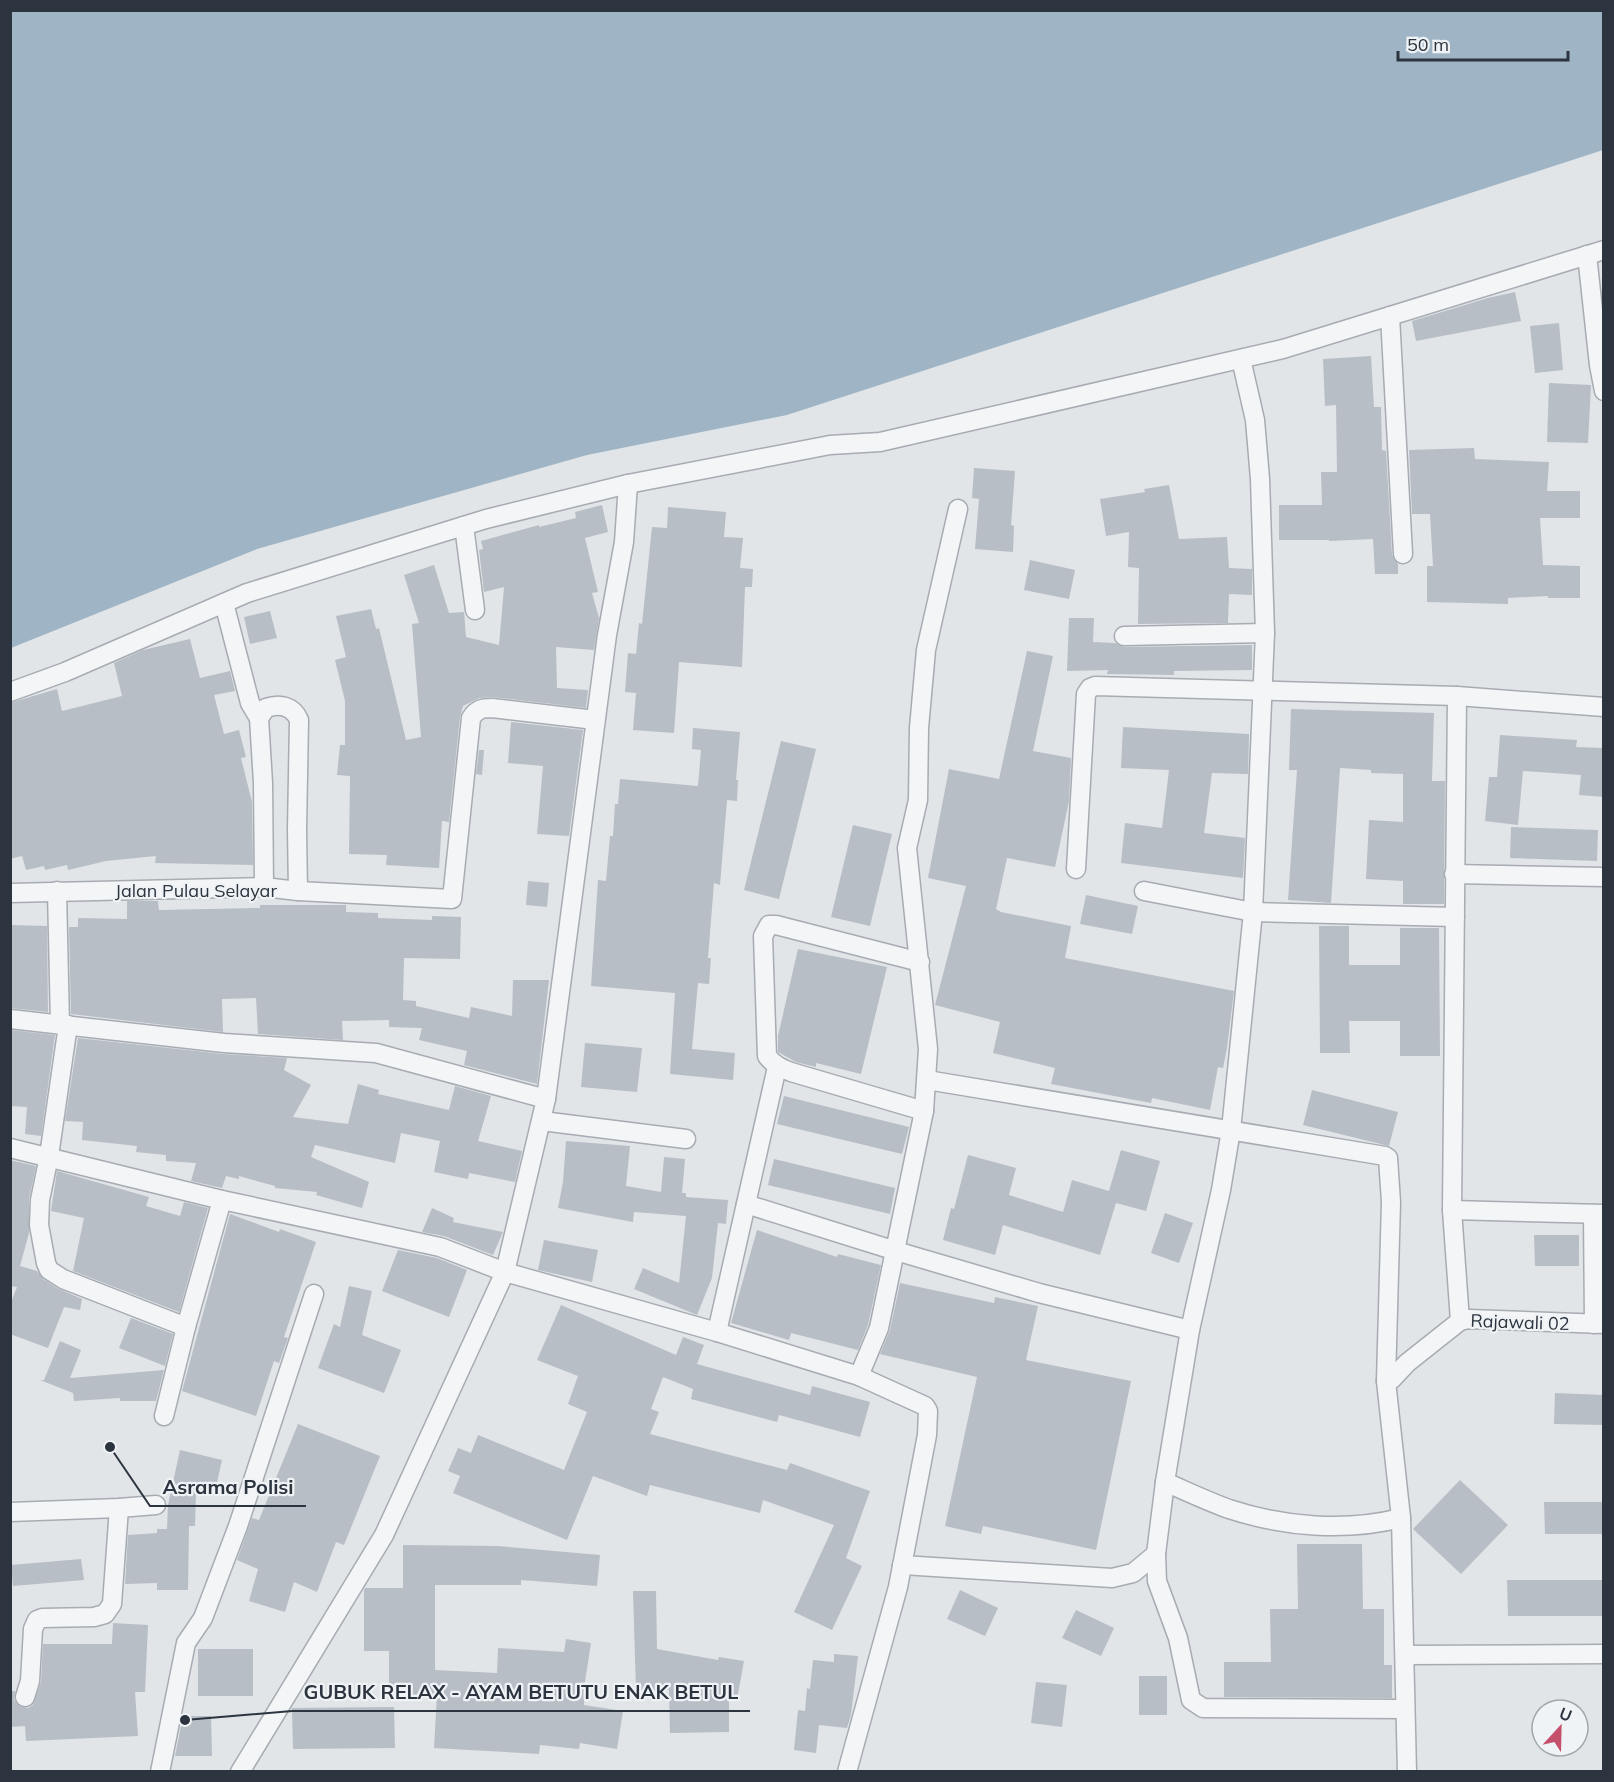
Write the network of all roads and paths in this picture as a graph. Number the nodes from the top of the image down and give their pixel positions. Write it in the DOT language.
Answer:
graph roads {
  1 [pos="1595,253"];
  2 [pos="1390,316"];
  3 [pos="1241,359"];
  4 [pos="1604,391"];
  5 [pos="628,484"];
  6 [pos="958,508"];
  7 [pos="464,526"];
  8 [pos="1403,554"];
  9 [pos="224,603"];
  10 [pos="475,610"];
  11 [pos="1265,633"];
  12 [pos="1124,636"];
  13 [pos="1264,690"];
  14 [pos="10,692"];
  15 [pos="1457,696"];
  16 [pos="1604,707"];
  17 [pos="260,718"];
  18 [pos="595,720"];
  19 [pos="1076,869"];
  20 [pos="1454,874"];
  21 [pos="1604,876"];
  22 [pos="264,887"];
  23 [pos="57,891"];
  24 [pos="298,891"];
  25 [pos="1144,891"];
  26 [pos="10,893"];
  27 [pos="1253,912"];
  28 [pos="1455,917"];
  29 [pos="920,962"];
  30 [pos="10,1018"];
  31 [pos="64,1025"];
  32 [pos="777,1067"];
  33 [pos="927,1080"];
  34 [pos="546,1099"];
  35 [pos="924,1111"];
  36 [pos="542,1121"];
  37 [pos="1231,1130"];
  38 [pos="686,1139"];
  39 [pos="10,1148"];
  40 [pos="49,1156"];
  41 [pos="222,1200"];
  42 [pos="746,1204"];
  43 [pos="1452,1210"];
  44 [pos="1598,1214"];
  45 [pos="896,1251"];
  46 [pos="505,1272"];
  47 [pos="314,1294"];
  48 [pos="1460,1321"];
  49 [pos="1599,1324"];
  50 [pos="186,1328"];
  51 [pos="1190,1330"];
  52 [pos="717,1332"];
  53 [pos="859,1376"];
  54 [pos="1386,1381"];
  55 [pos="164,1416"];
  56 [pos="1165,1482"];
  57 [pos="156,1505"];
  58 [pos="119,1509"];
  59 [pos="10,1512"];
  60 [pos="1401,1518"];
  61 [pos="1156,1554"];
  62 [pos="902,1565"];
  63 [pos="1604,1654"];
  64 [pos="1405,1655"];
  65 [pos="25,1697"];
  66 [pos="1405,1709"];
  67 [pos="160,1772"];
  68 [pos="240,1772"];
  69 [pos="847,1772"];
  70 [pos="1407,1772"];
  1 -- 2 [label="street"];
  1 -- 4 [label="street"];
  2 -- 3 [label="street"];
  2 -- 8 [label="street"];
  3 -- 5 [label="street"];
  3 -- 11 [label="street"];
  5 -- 7 [label="street"];
  5 -- 18 [label="street"];
  6 -- 29 [label="street"];
  7 -- 9 [label="street"];
  7 -- 10 [label="street"];
  9 -- 14 [label="street"];
  9 -- 17 [label="street"];
  11 -- 12 [label="street"];
  11 -- 13 [label="street"];
  13 -- 15 [label="street"];
  13 -- 19 [label="street"];
  13 -- 27 [label="street"];
  15 -- 16 [label="street"];
  15 -- 20 [label="street"];
  17 -- 22 [label="street"];
  17 -- 24 [label="street"];
  18 -- 24 [label="street, Jalan Pulau Selayar"];
  18 -- 34 [label="street"];
  20 -- 21 [label="street"];
  20 -- 28 [label="street"];
  22 -- 23 [label="street, Jalan Pulau Selayar"];
  22 -- 24 [label="street, Jalan Pulau Selayar"];
  23 -- 26 [label="street, Jalan Pulau Selayar"];
  23 -- 31 [label="street"];
  25 -- 27 [label="street"];
  27 -- 28 [label="street"];
  27 -- 37 [label="street"];
  28 -- 43 [label="street"];
  29 -- 32 [label="street"];
  29 -- 33 [label="street"];
  30 -- 31 [label="street"];
  31 -- 34 [label="street"];
  31 -- 40 [label="street"];
  32 -- 35 [label="street"];
  32 -- 42 [label="street"];
  33 -- 35 [label="street"];
  33 -- 37 [label="street"];
  34 -- 36 [label="street"];
  35 -- 45 [label="street"];
  36 -- 38 [label="street"];
  36 -- 46 [label="street"];
  37 -- 51 [label="street"];
  37 -- 54 [label="street"];
  39 -- 40 [label="street"];
  40 -- 41 [label="street"];
  40 -- 50 [label="street"];
  41 -- 46 [label="street"];
  41 -- 50 [label="street"];
  42 -- 45 [label="street"];
  42 -- 52 [label="street"];
  43 -- 44 [label="street"];
  43 -- 48 [label="street"];
  44 -- 49 [label="street"];
  45 -- 51 [label="street"];
  45 -- 53 [label="street"];
  46 -- 52 [label="street"];
  46 -- 68 [label="street"];
  47 -- 67 [label="street"];
  48 -- 49 [label="street, Rajawali 02"];
  48 -- 54 [label="street, Rajawali 02"];
  50 -- 55 [label="street"];
  51 -- 56 [label="street"];
  52 -- 53 [label="street"];
  53 -- 62 [label="street"];
  54 -- 60 [label="street"];
  56 -- 60 [label="street"];
  56 -- 61 [label="street"];
  57 -- 58 [label="street"];
  58 -- 59 [label="street"];
  58 -- 65 [label="street"];
  60 -- 64 [label="street"];
  61 -- 62 [label="street"];
  61 -- 66 [label="street"];
  62 -- 69 [label="street"];
  63 -- 64 [label="street"];
  64 -- 66 [label="street"];
  66 -- 70 [label="street"];
}
